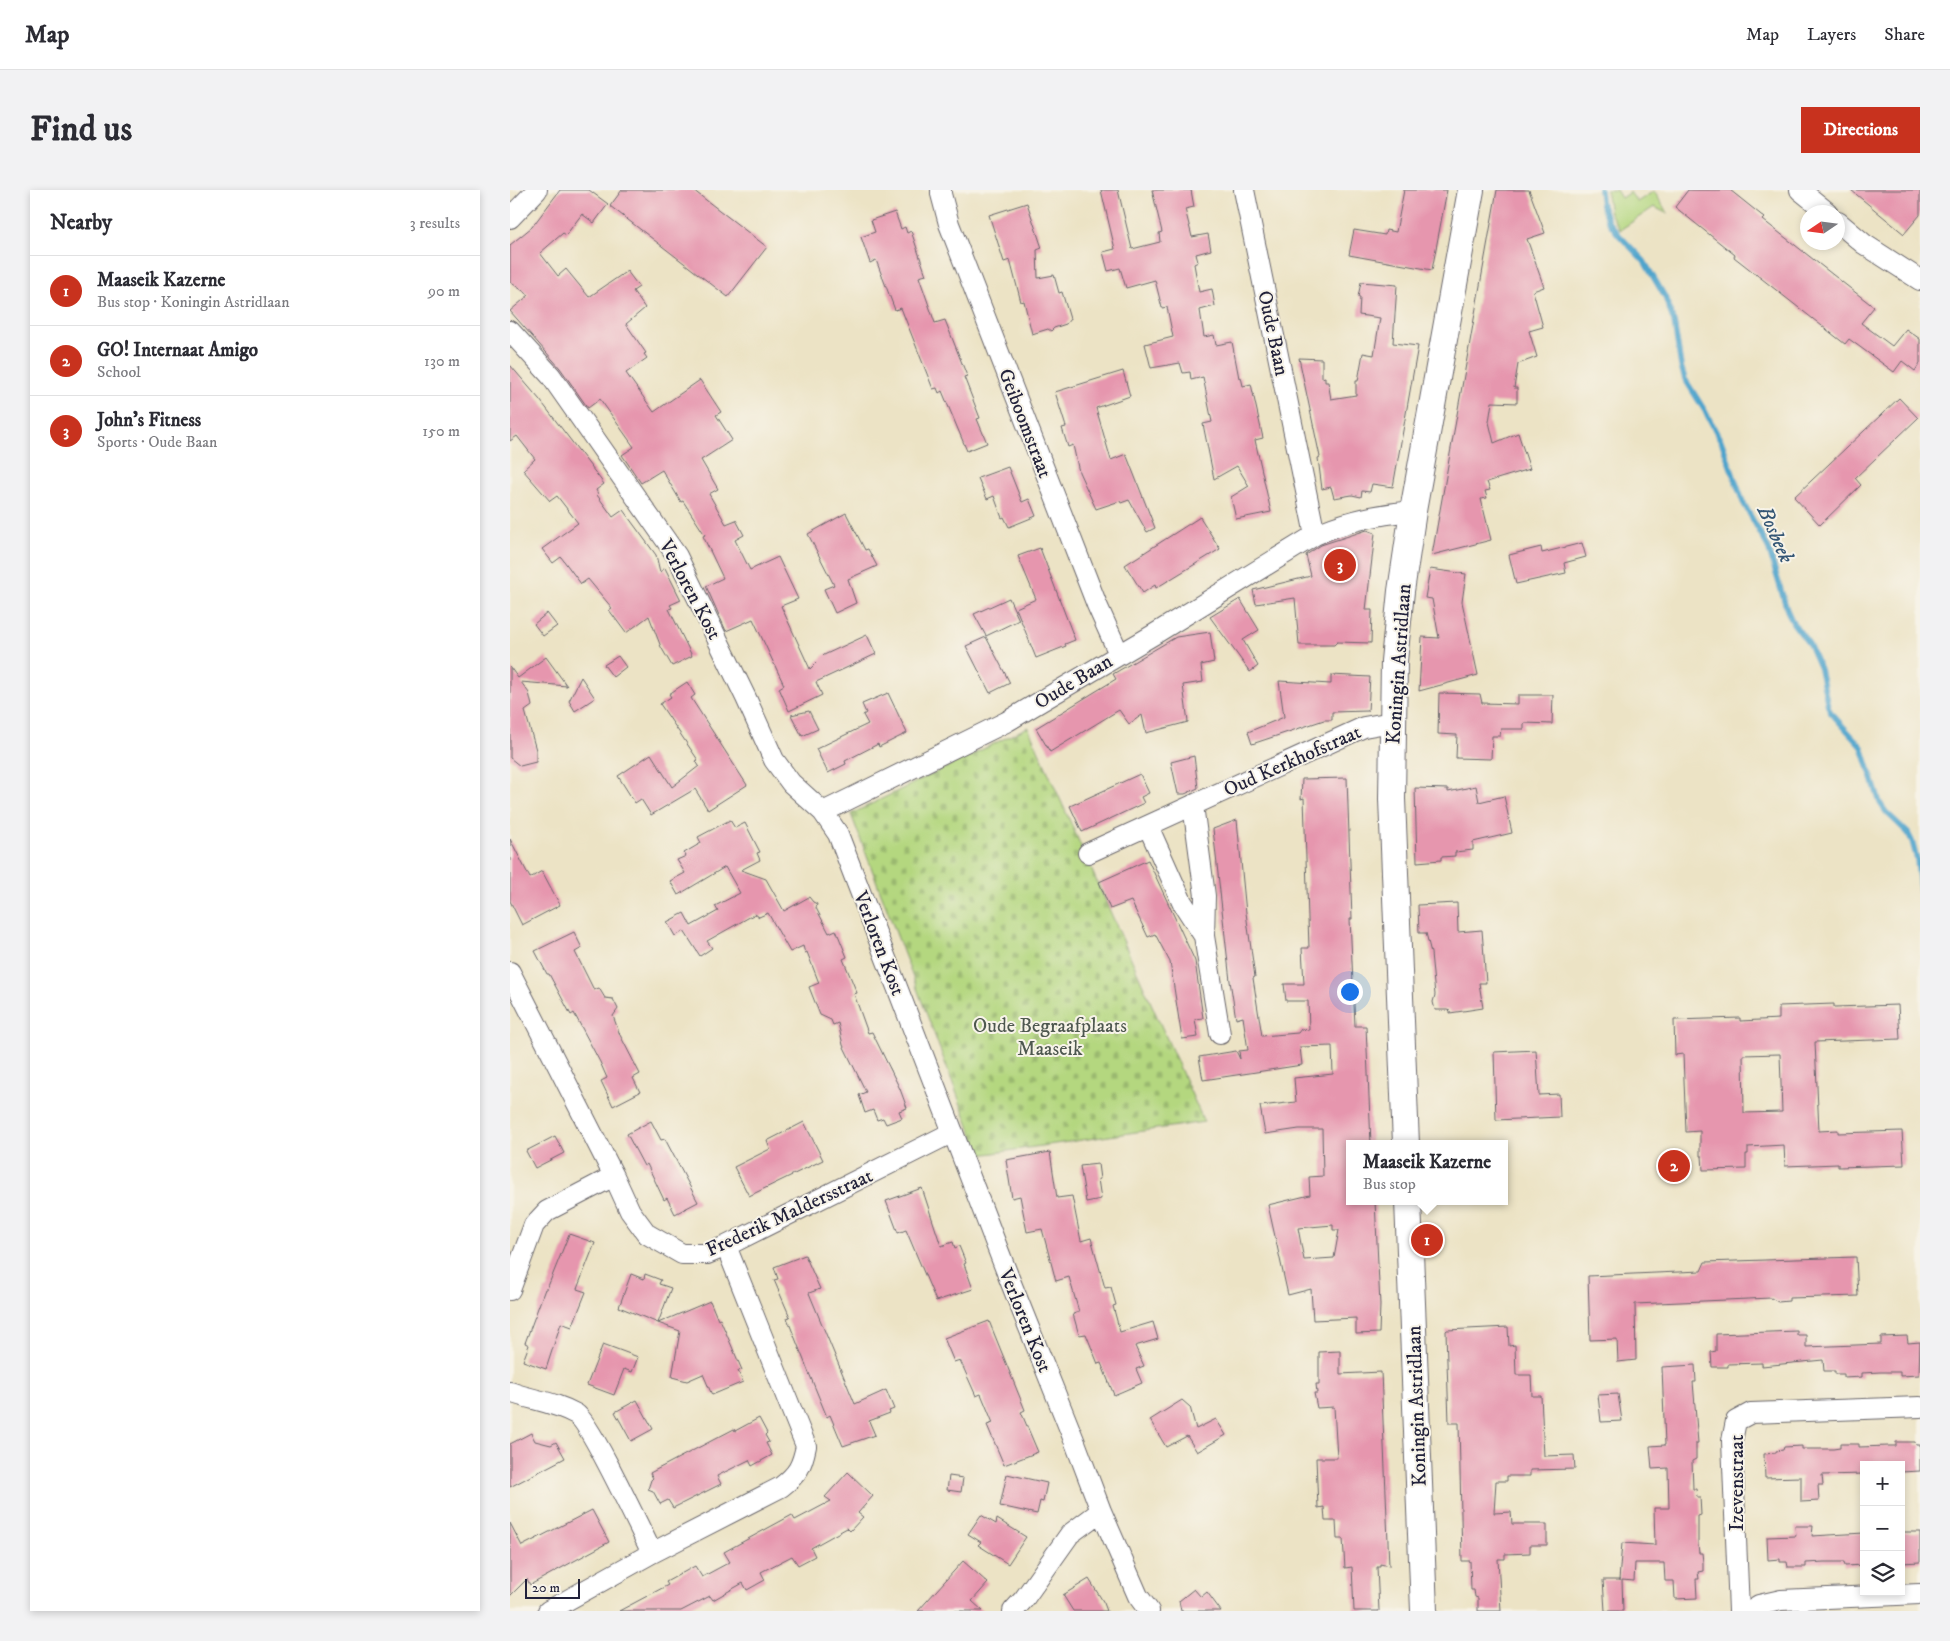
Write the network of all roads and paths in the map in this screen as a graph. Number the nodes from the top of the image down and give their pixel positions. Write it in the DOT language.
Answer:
graph roads {
  1 [pos="537,190"];
  2 [pos="941,190"];
  3 [pos="1244,190"];
  4 [pos="1471,190"];
  5 [pos="1800,190"];
  6 [pos="1818,205"];
  7 [pos="510,218"];
  8 [pos="1845,228"];
  9 [pos="1920,280"];
  10 [pos="510,331"];
  11 [pos="1413,511"];
  12 [pos="1315,535"];
  13 [pos="1119,654"];
  14 [pos="1392,722"];
  15 [pos="1193,805"];
  16 [pos="823,812"];
  17 [pos="1148,826"];
  18 [pos="1088,853"];
  19 [pos="1204,936"];
  20 [pos="510,972"];
  21 [pos="1220,1034"];
  22 [pos="953,1132"];
  23 [pos="1406,1140"];
  24 [pos="614,1176"];
  25 [pos="1408,1205"];
  26 [pos="726,1246"];
  27 [pos="510,1290"];
  28 [pos="510,1392"];
  29 [pos="1920,1406"];
  30 [pos="1101,1511"];
  31 [pos="652,1552"];
  32 [pos="1920,1594"];
  33 [pos="548,1611"];
  34 [pos="1013,1611"];
  35 [pos="1149,1611"];
  36 [pos="1424,1611"];
  37 [pos="1739,1611"];
  38 [pos="1749,1611"];
  1 -- 7 [label="street"];
  2 -- 13 [label="street, Geiboomstraat"];
  3 -- 12 [label="street, Oude Baan"];
  4 -- 11 [label="main road, Koningin Astridlaan"];
  5 -- 6 [label="street"];
  8 -- 9 [label="street"];
  10 -- 16 [label="street, Verloren Kost"];
  11 -- 12 [label="street, Oude Baan"];
  11 -- 14 [label="main road, Koningin Astridlaan"];
  12 -- 13 [label="street, Oude Baan"];
  13 -- 16 [label="street, Oude Baan"];
  14 -- 15 [label="street, Oud Kerkhofstraat"];
  14 -- 23 [label="main road, Koningin Astridlaan"];
  15 -- 17 [label="street, Oud Kerkhofstraat"];
  15 -- 19 [label="street"];
  16 -- 22 [label="street, Verloren Kost"];
  17 -- 18 [label="street, Oud Kerkhofstraat"];
  17 -- 19 [label="street"];
  19 -- 21 [label="street"];
  20 -- 24 [label="street, Frederik Maldersstraat"];
  22 -- 26 [label="street, Frederik Maldersstraat"];
  22 -- 30 [label="street, Verloren Kost"];
  24 -- 26 [label="street, Frederik Maldersstraat"];
  24 -- 27 [label="street"];
  25 -- 36 [label="main road, Koningin Astridlaan"];
  26 -- 31 [label="street"];
  28 -- 31 [label="street"];
  29 -- 37 [label="street, Izevenstraat"];
  30 -- 34 [label="street"];
  30 -- 35 [label="street, Verloren Kost"];
  31 -- 33 [label="street"];
  32 -- 38 [label="street"];
}
